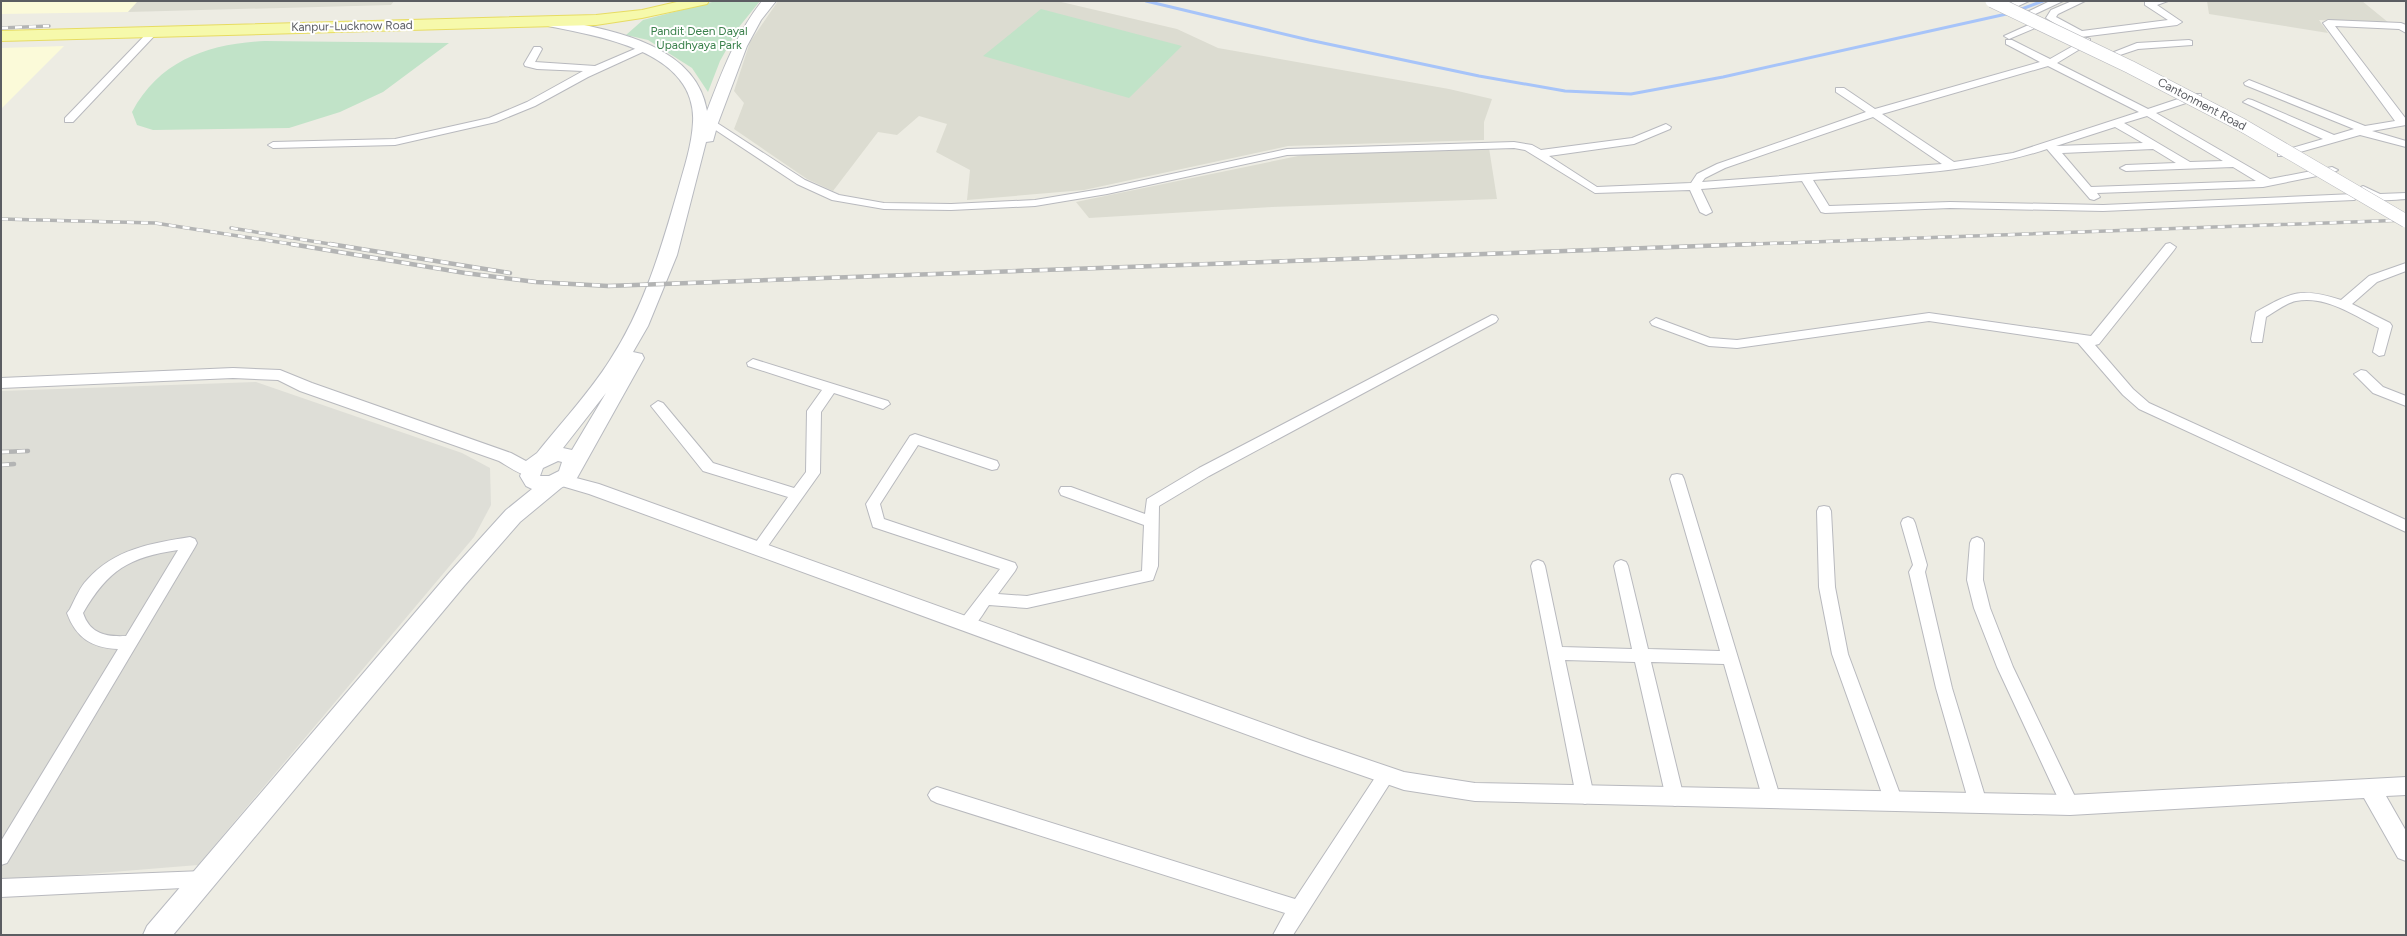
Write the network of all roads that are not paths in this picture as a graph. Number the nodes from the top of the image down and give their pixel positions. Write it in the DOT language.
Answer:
graph roads {
  1 [pos="662,1"];
  2 [pos="702,1"];
  3 [pos="769,1"];
  4 [pos="1992,1"];
  5 [pos="2000,1"];
  6 [pos="2024,1"];
  7 [pos="2058,1"];
  8 [pos="2080,1"];
  9 [pos="2163,1"];
  10 [pos="2011,6"];
  11 [pos="2028,14"];
  12 [pos="457,18"];
  13 [pos="548,22"];
  14 [pos="1,23"];
  15 [pos="2406,30"];
  16 [pos="154,31"];
  17 [pos="1,36"];
  18 [pos="2080,39"];
  19 [pos="2189,43"];
  20 [pos="644,48"];
  21 [pos="537,49"];
  22 [pos="2114,54"];
  23 [pos="2048,62"];
  24 [pos="596,69"];
  25 [pos="2249,83"];
  26 [pos="1840,90"];
  27 [pos="2197,96"];
  28 [pos="2186,99"];
  29 [pos="2248,102"];
  30 [pos="1874,113"];
  31 [pos="2149,113"];
  32 [pos="69,120"];
  33 [pos="710,122"];
  34 [pos="2116,123"];
  35 [pos="2404,123"];
  36 [pos="1666,127"];
  37 [pos="2363,131"];
  38 [pos="2333,139"];
  39 [pos="2406,144"];
  40 [pos="273,145"];
  41 [pos="2155,146"];
  42 [pos="2051,147"];
  43 [pos="2296,150"];
  44 [pos="1538,154"];
  45 [pos="2282,154"];
  46 [pos="2234,164"];
  47 [pos="1951,165"];
  48 [pos="2188,165"];
  49 [pos="2126,168"];
  50 [pos="2332,170"];
  51 [pos="2315,174"];
  52 [pos="1805,177"];
  53 [pos="2268,183"];
  54 [pos="1694,186"];
  55 [pos="2088,190"];
  56 [pos="2406,196"];
  57 [pos="2354,197"];
  58 [pos="2103,208"];
  59 [pos="1706,212"];
  60 [pos="2388,215"];
  61 [pos="2406,221"];
  62 [pos="2170,247"];
  63 [pos="2406,267"];
  64 [pos="2343,306"];
  65 [pos="1492,319"];
  66 [pos="1656,322"];
  67 [pos="2083,340"];
  68 [pos="2257,340"];
  69 [pos="2379,352"];
  70 [pos="753,363"];
  71 [pos="2361,374"];
  72 [pos="1,383"];
  73 [pos="831,387"];
  74 [pos="2406,401"];
  75 [pos="883,404"];
  76 [pos="658,406"];
  77 [pos="992,465"];
  78 [pos="535,467"];
  79 [pos="565,474"];
  80 [pos="1677,479"];
  81 [pos="1066,491"];
  82 [pos="798,495"];
  83 [pos="1824,511"];
  84 [pos="513,516"];
  85 [pos="1152,522"];
  86 [pos="1908,523"];
  87 [pos="2406,526"];
  88 [pos="1977,543"];
  89 [pos="758,549"];
  90 [pos="1538,566"];
  91 [pos="1621,566"];
  92 [pos="985,599"];
  93 [pos="964,624"];
  94 [pos="130,642"];
  95 [pos="1556,653"];
  96 [pos="1641,655"];
  97 [pos="1730,658"];
  98 [pos="1386,775"];
  99 [pos="2406,786"];
  100 [pos="2370,789"];
  101 [pos="937,795"];
  102 [pos="1585,796"];
  103 [pos="1675,798"];
  104 [pos="1772,800"];
  105 [pos="1894,802"];
  106 [pos="1978,803"];
  107 [pos="2070,805"];
  108 [pos="2406,851"];
  109 [pos="1,857"];
  110 [pos="203,879"];
  111 [pos="1,888"];
  112 [pos="1299,909"];
  113 [pos="156,935"];
  114 [pos="1282,935"];
  1 -- 12 [label="main road, Kanpur-Lucknow Road"];
  2 -- 13 [label="main road, Kanpur-Lucknow Road"];
  3 -- 33 [label="main road"];
  4 -- 61 [label="street, Cantonment Road, bridge"];
  5 -- 10 [label="street"];
  6 -- 10 [label="street"];
  7 -- 11 [label="street"];
  8 -- 18 [label="street"];
  9 -- 18 [label="street"];
  10 -- 11 [label="street"];
  11 -- 18 [label="street"];
  12 -- 13 [label="main road, Kanpur-Lucknow Road"];
  12 -- 14 [label="main road, Kanpur-Lucknow Road"];
  12 -- 16 [label="main road, Kanpur-Lucknow Road"];
  13 -- 20 [label="main road"];
  15 -- 35 [label="street"];
  16 -- 17 [label="main road, Kanpur-Lucknow Road"];
  16 -- 32 [label="street"];
  18 -- 22 [label="street"];
  18 -- 23 [label="street"];
  18 -- 23 [label="street"];
  18 -- 28 [label="street"];
  19 -- 22 [label="street"];
  20 -- 24 [label="street"];
  20 -- 78 [label="main road"];
  21 -- 24 [label="street"];
  22 -- 27 [label="street"];
  23 -- 30 [label="street"];
  23 -- 31 [label="street"];
  24 -- 40 [label="street"];
  25 -- 37 [label="street"];
  26 -- 30 [label="street"];
  27 -- 28 [label="street"];
  27 -- 43 [label="street"];
  28 -- 31 [label="street"];
  28 -- 45 [label="street"];
  29 -- 38 [label="street"];
  30 -- 47 [label="street"];
  30 -- 54 [label="street"];
  31 -- 34 [label="street"];
  31 -- 46 [label="street"];
  33 -- 44 [label="street"];
  33 -- 79 [label="main road"];
  34 -- 41 [label="street"];
  34 -- 42 [label="street"];
  35 -- 37 [label="street"];
  36 -- 44 [label="street"];
  37 -- 38 [label="street"];
  37 -- 39 [label="street"];
  38 -- 43 [label="street"];
  41 -- 42 [label="street"];
  41 -- 48 [label="street"];
  42 -- 47 [label="street"];
  42 -- 55 [label="street"];
  43 -- 45 [label="street"];
  43 -- 50 [label="street"];
  44 -- 54 [label="street"];
  45 -- 51 [label="street"];
  46 -- 48 [label="street"];
  46 -- 53 [label="street"];
  47 -- 52 [label="street"];
  48 -- 49 [label="street"];
  50 -- 51 [label="street"];
  50 -- 56 [label="street"];
  51 -- 53 [label="street"];
  51 -- 57 [label="street"];
  52 -- 54 [label="street"];
  52 -- 58 [label="street"];
  53 -- 55 [label="street"];
  54 -- 59 [label="street"];
  55 -- 58 [label="street"];
  57 -- 58 [label="street"];
  57 -- 60 [label="street"];
  62 -- 67 [label="street"];
  63 -- 64 [label="street"];
  64 -- 68 [label="street"];
  64 -- 69 [label="street"];
  65 -- 85 [label="street"];
  66 -- 67 [label="street"];
  67 -- 87 [label="street"];
  70 -- 73 [label="street"];
  71 -- 74 [label="street"];
  72 -- 78 [label="street"];
  73 -- 75 [label="street"];
  73 -- 82 [label="street"];
  76 -- 82 [label="street"];
  77 -- 92 [label="street"];
  78 -- 79 [label="main road"];
  78 -- 79 [label="main road"];
  78 -- 84 [label="main road"];
  79 -- 84 [label="main road"];
  79 -- 89 [label="street"];
  80 -- 97 [label="street"];
  81 -- 85 [label="street"];
  82 -- 89 [label="street"];
  83 -- 105 [label="street"];
  84 -- 110 [label="main road"];
  85 -- 92 [label="street"];
  86 -- 106 [label="street"];
  88 -- 107 [label="street"];
  89 -- 93 [label="street"];
  90 -- 95 [label="street"];
  91 -- 96 [label="street"];
  92 -- 93 [label="street"];
  93 -- 98 [label="street"];
  94 -- 94 [label="street"];
  94 -- 109 [label="street"];
  95 -- 96 [label="street"];
  95 -- 102 [label="street"];
  96 -- 97 [label="street"];
  96 -- 103 [label="street"];
  97 -- 104 [label="street"];
  98 -- 102 [label="street"];
  98 -- 112 [label="street"];
  99 -- 100 [label="street"];
  100 -- 107 [label="street"];
  100 -- 108 [label="street"];
  101 -- 112 [label="street"];
  102 -- 103 [label="street"];
  103 -- 104 [label="street"];
  104 -- 105 [label="street"];
  105 -- 106 [label="street"];
  106 -- 107 [label="street"];
  110 -- 111 [label="street"];
  110 -- 113 [label="main road"];
  112 -- 114 [label="street"];
}
